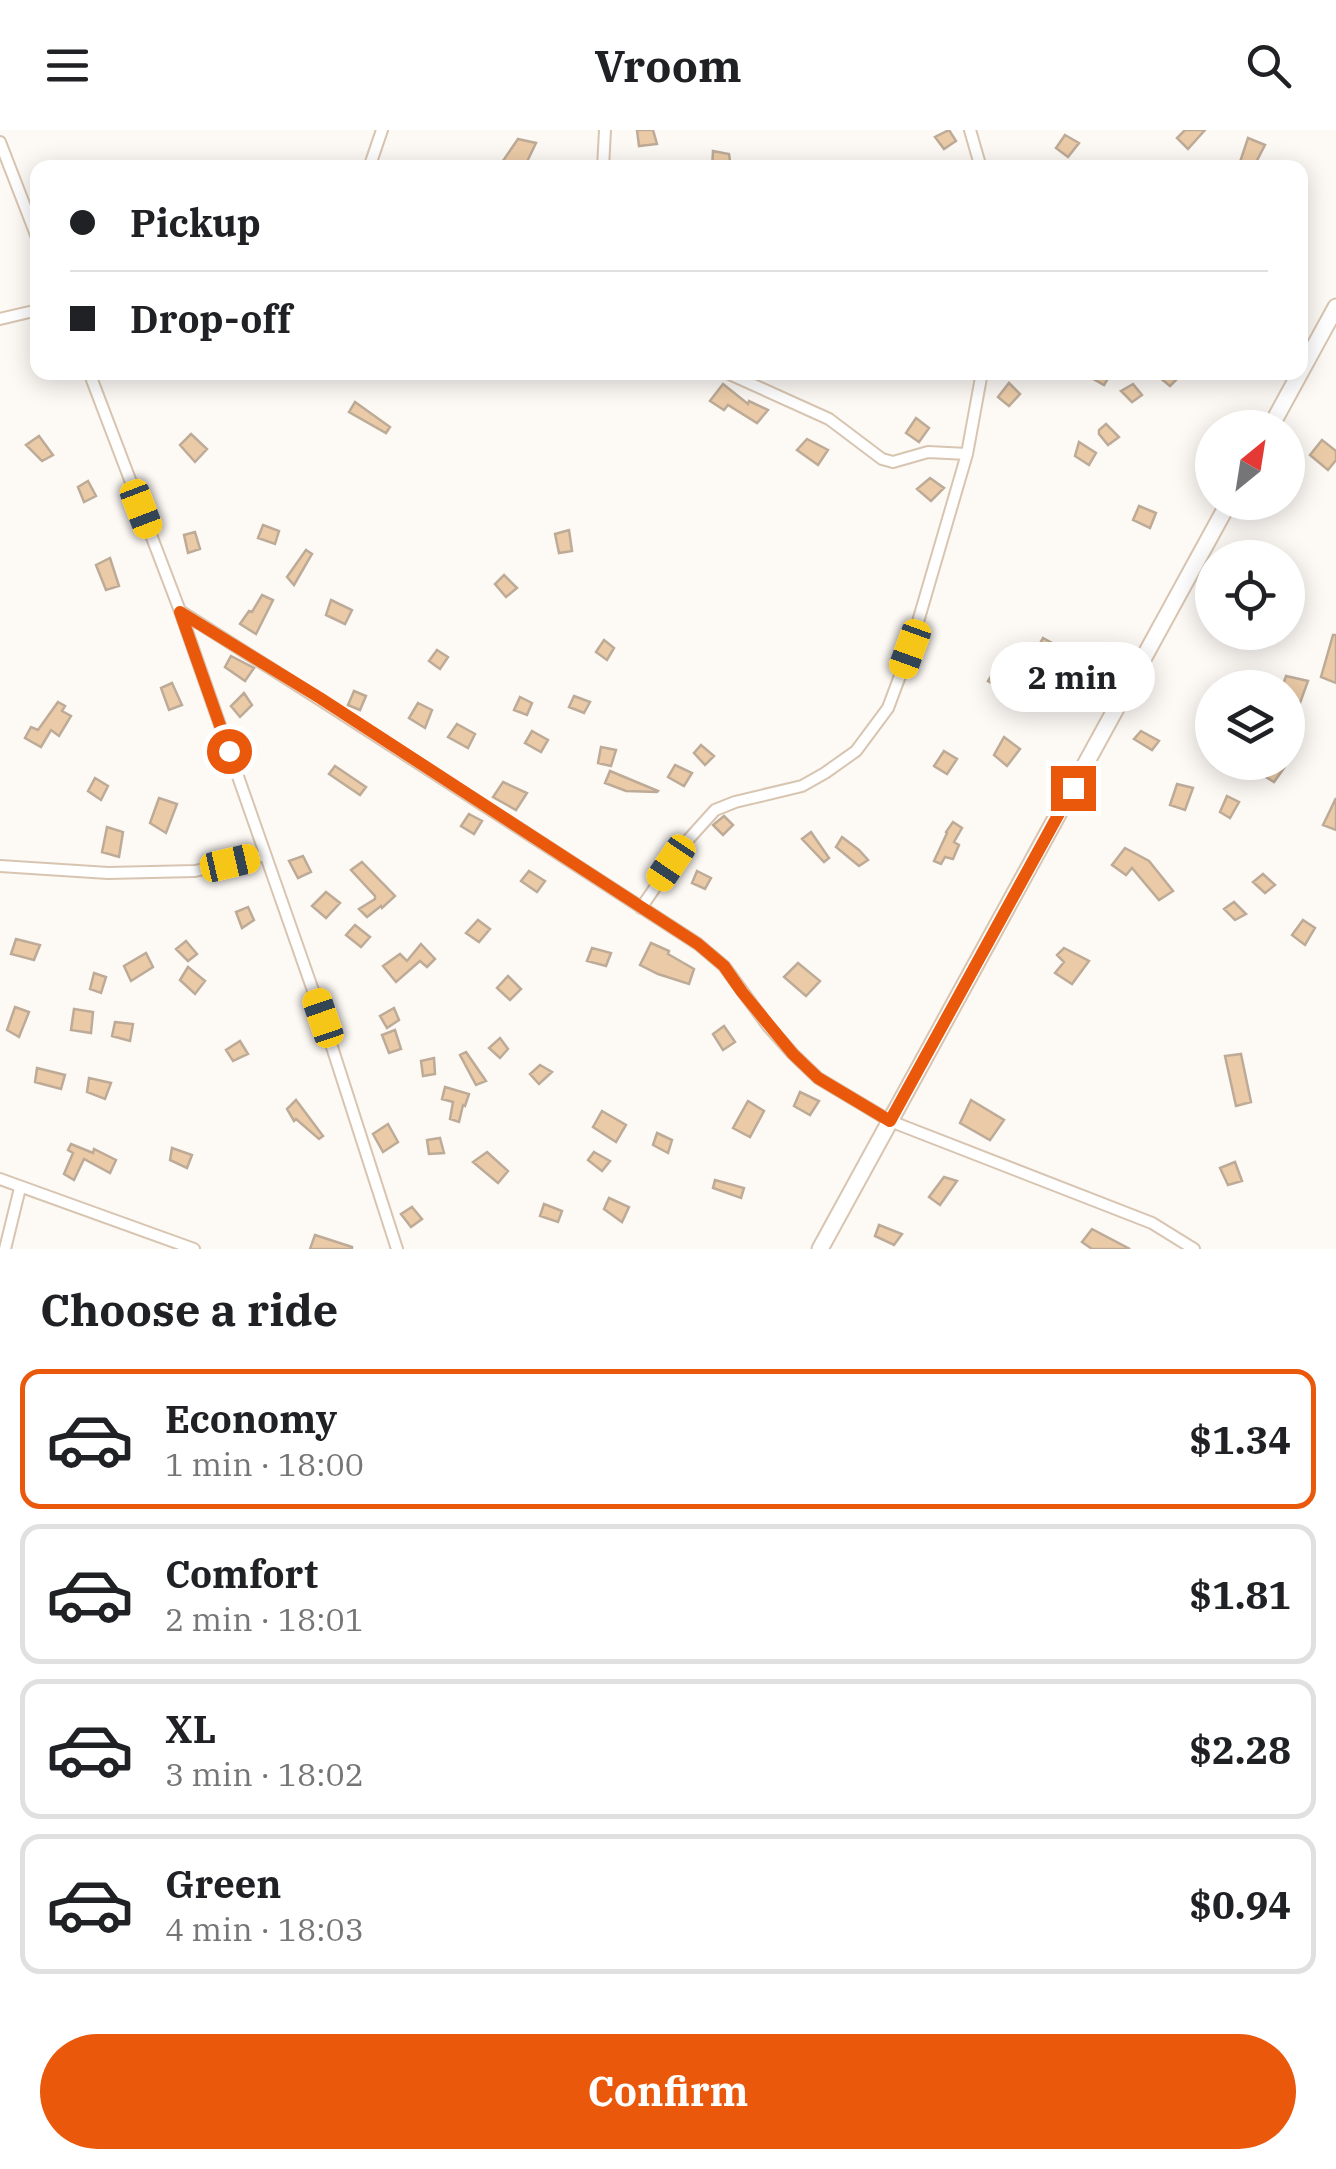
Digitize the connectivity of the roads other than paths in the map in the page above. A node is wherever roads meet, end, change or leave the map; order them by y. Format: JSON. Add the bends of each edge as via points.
{"nodes":[{"id":1,"x":382,"y":130,"type":"edge"},
{"id":2,"x":605,"y":130,"type":"edge"},
{"id":3,"x":970,"y":130,"type":"edge"},
{"id":4,"x":0,"y":142,"type":"edge"},
{"id":5,"x":373,"y":160,"type":"edge"},
{"id":6,"x":603,"y":160,"type":"edge"},
{"id":7,"x":979,"y":160,"type":"edge"},
{"id":8,"x":30,"y":219,"type":"edge"},
{"id":9,"x":1336,"y":307,"type":"edge"},
{"id":10,"x":30,"y":312,"type":"edge"},
{"id":11,"x":0,"y":319,"type":"edge"},
{"id":12,"x":1308,"y":358,"type":"edge"},
{"id":13,"x":91,"y":380,"type":"edge"},
{"id":14,"x":743,"y":380,"type":"edge"},
{"id":15,"x":980,"y":380,"type":"edge"},
{"id":16,"x":1296,"y":380,"type":"edge"},
{"id":17,"x":1280,"y":410,"type":"edge"},
{"id":18,"x":966,"y":454,"type":"junction"},
{"id":19,"x":1219,"y":520,"type":"edge"},
{"id":20,"x":180,"y":612,"type":"junction"},
{"id":21,"x":266,"y":855,"type":"junction"},
{"id":22,"x":0,"y":866,"type":"edge"},
{"id":23,"x":641,"y":908,"type":"junction"},
{"id":24,"x":890,"y":1121,"type":"junction"},
{"id":25,"x":0,"y":1180,"type":"edge"},
{"id":26,"x":20,"y":1188,"type":"junction"},
{"id":27,"x":5,"y":1249,"type":"edge"},
{"id":28,"x":194,"y":1249,"type":"edge"},
{"id":29,"x":397,"y":1249,"type":"edge"},
{"id":30,"x":820,"y":1249,"type":"edge"},
{"id":31,"x":1194,"y":1249,"type":"edge"}],
"edges":[{"from":1,"to":5,"type":"street"},
{"from":2,"to":6,"type":"street"},
{"from":3,"to":7,"type":"street"},
{"from":4,"to":8,"type":"street"},
{"from":9,"to":12,"type":"main road"},
{"from":10,"to":11,"type":"street"},
{"from":13,"to":20,"type":"street"},
{"from":14,"to":18,"type":"street","via":[[829,418],[882,459]]},
{"from":15,"to":18,"type":"street"},
{"from":16,"to":17,"type":"main road"},
{"from":18,"to":23,"type":"street","via":[[888,708],[856,750],[825,773],[802,786],[714,810]]},
{"from":19,"to":24,"type":"main road"},
{"from":20,"to":21,"type":"street"},
{"from":20,"to":23,"type":"street"},
{"from":21,"to":22,"type":"street","via":[[194,871]]},
{"from":21,"to":29,"type":"street"},
{"from":23,"to":24,"type":"street","via":[[724,966],[818,1078]]},
{"from":24,"to":30,"type":"main road"},
{"from":24,"to":31,"type":"street","via":[[1152,1224]]},
{"from":25,"to":26,"type":"street"},
{"from":26,"to":27,"type":"street"},
{"from":26,"to":28,"type":"street"}]}
